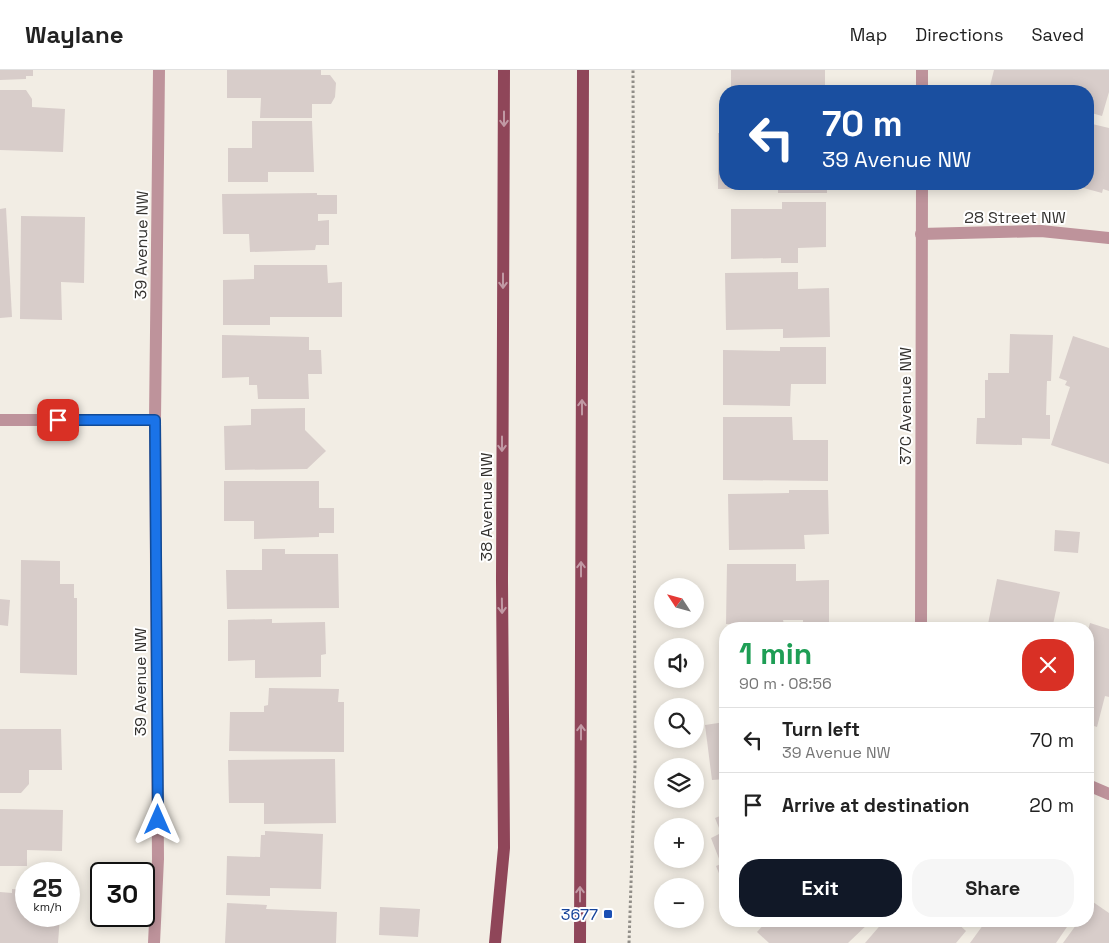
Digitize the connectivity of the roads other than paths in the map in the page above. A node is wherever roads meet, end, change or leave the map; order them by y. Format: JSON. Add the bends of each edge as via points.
{"nodes":[{"id":1,"x":159,"y":70,"type":"edge"},
{"id":2,"x":504,"y":70,"type":"edge"},
{"id":3,"x":582,"y":70,"type":"edge"},
{"id":4,"x":922,"y":70,"type":"edge"},
{"id":5,"x":922,"y":85,"type":"edge"},
{"id":6,"x":922,"y":190,"type":"edge"},
{"id":7,"x":921,"y":234,"type":"junction"},
{"id":8,"x":1109,"y":238,"type":"edge"},
{"id":9,"x":0,"y":420,"type":"edge"},
{"id":10,"x":155,"y":420,"type":"junction"},
{"id":11,"x":921,"y":622,"type":"edge"},
{"id":12,"x":1094,"y":788,"type":"edge"},
{"id":13,"x":1109,"y":794,"type":"edge"},
{"id":14,"x":154,"y":943,"type":"edge"},
{"id":15,"x":495,"y":943,"type":"edge"},
{"id":16,"x":580,"y":943,"type":"edge"}],
"edges":[{"from":1,"to":10,"type":"street","name":"39 Avenue NW"},
{"from":2,"to":15,"type":"main road","name":"38 Avenue NW","one_way":true,"via":[[504,848]]},
{"from":16,"to":3,"type":"main road","one_way":true},
{"from":4,"to":5,"type":"street"},
{"from":6,"to":7,"type":"street","name":"37C Avenue NW"},
{"from":7,"to":8,"type":"street","name":"28 Street NW","via":[[1041,231]]},
{"from":7,"to":11,"type":"street","name":"37C Avenue NW"},
{"from":9,"to":10,"type":"street"},
{"from":10,"to":14,"type":"street","name":"39 Avenue NW","via":[[158,859]]},
{"from":12,"to":13,"type":"street"}]}
